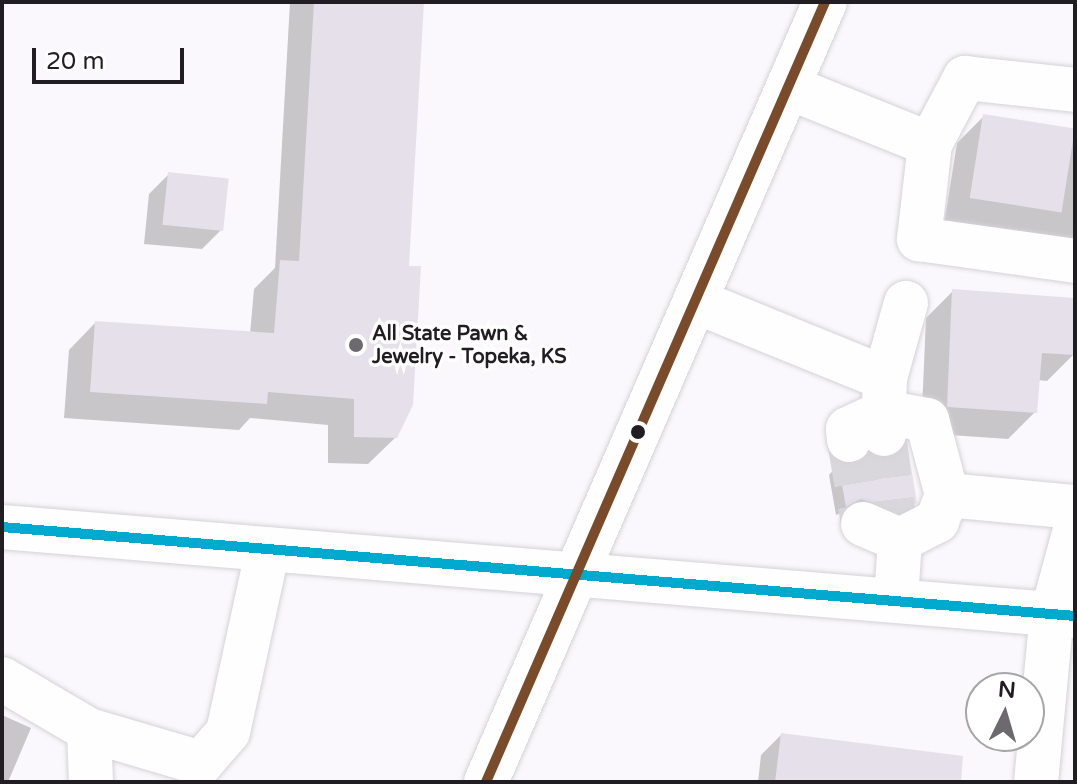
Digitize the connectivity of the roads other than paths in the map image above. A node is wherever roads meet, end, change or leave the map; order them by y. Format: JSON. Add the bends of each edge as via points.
{"nodes":[{"id":1,"x":825,"y":2,"type":"edge"},
{"id":2,"x":788,"y":87,"type":"junction"},
{"id":3,"x":1075,"y":90,"type":"edge"},
{"id":4,"x":930,"y":144,"type":"junction"},
{"id":5,"x":1075,"y":261,"type":"edge"},
{"id":6,"x":695,"y":301,"type":"junction"},
{"id":7,"x":906,"y":303,"type":"dead end"},
{"id":8,"x":875,"y":416,"type":"junction"},
{"id":9,"x":947,"y":495,"type":"junction"},
{"id":10,"x":1075,"y":507,"type":"edge"},
{"id":11,"x":2,"y":527,"type":"edge"},
{"id":12,"x":1075,"y":530,"type":"edge"},
{"id":13,"x":268,"y":549,"type":"junction"},
{"id":14,"x":577,"y":574,"type":"junction"},
{"id":15,"x":896,"y":600,"type":"junction"},
{"id":16,"x":1064,"y":615,"type":"edge"},
{"id":17,"x":2,"y":679,"type":"edge"},
{"id":18,"x":89,"y":730,"type":"junction"},
{"id":19,"x":198,"y":773,"type":"edge"},
{"id":20,"x":91,"y":782,"type":"edge"},
{"id":21,"x":486,"y":782,"type":"edge"},
{"id":22,"x":1036,"y":782,"type":"edge"}],
"edges":[{"from":1,"to":2,"type":"street"},
{"from":2,"to":4,"type":"street"},
{"from":2,"to":6,"type":"street"},
{"from":3,"to":4,"type":"street","via":[[965,78]]},
{"from":4,"to":5,"type":"street","via":[[919,239]]},
{"from":6,"to":8,"type":"street"},
{"from":6,"to":14,"type":"street"},
{"from":7,"to":8,"type":"street"},
{"from":8,"to":9,"type":"street","via":[[927,420]]},
{"from":9,"to":10,"type":"street"},
{"from":9,"to":15,"type":"street","via":[[937,521],[886,527]]},
{"from":11,"to":13,"type":"street"},
{"from":12,"to":16,"type":"street"},
{"from":13,"to":14,"type":"street"},
{"from":13,"to":19,"type":"street","via":[[228,732]]},
{"from":14,"to":15,"type":"street"},
{"from":14,"to":21,"type":"street"},
{"from":15,"to":16,"type":"street"},
{"from":16,"to":22,"type":"street"},
{"from":17,"to":18,"type":"street"},
{"from":18,"to":19,"type":"street"},
{"from":18,"to":20,"type":"street"}]}
